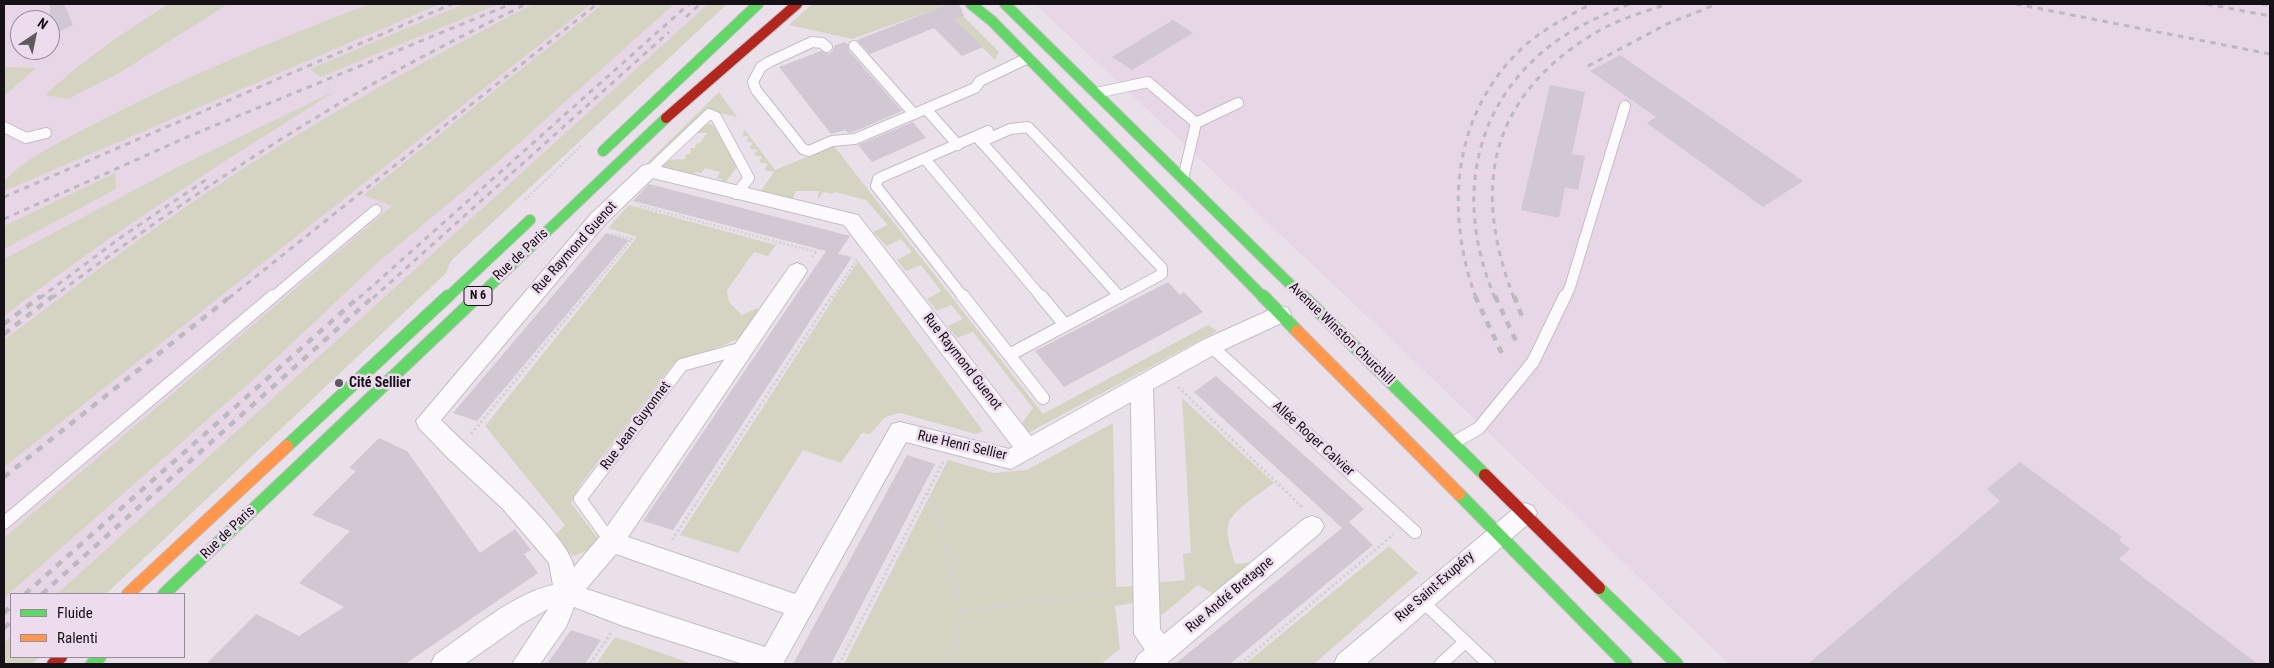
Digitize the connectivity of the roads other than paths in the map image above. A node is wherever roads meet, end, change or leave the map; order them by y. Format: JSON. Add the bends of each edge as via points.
{"nodes":[{"id":1,"x":758,"y":4,"type":"edge"},
{"id":2,"x":797,"y":4,"type":"edge"},
{"id":3,"x":971,"y":4,"type":"edge"},
{"id":4,"x":999,"y":4,"type":"edge"},
{"id":5,"x":1005,"y":4,"type":"edge"},
{"id":6,"x":1023,"y":22,"type":"junction"},
{"id":7,"x":854,"y":46,"type":"dead end"},
{"id":8,"x":826,"y":47,"type":"dead end"},
{"id":9,"x":1028,"y":58,"type":"junction"},
{"id":10,"x":1096,"y":93,"type":"junction"},
{"id":11,"x":1238,"y":103,"type":"dead end"},
{"id":12,"x":1625,"y":106,"type":"dead end"},
{"id":13,"x":926,"y":109,"type":"junction"},
{"id":14,"x":914,"y":114,"type":"junction"},
{"id":15,"x":1196,"y":123,"type":"junction"},
{"id":16,"x":4,"y":127,"type":"edge"},
{"id":17,"x":994,"y":128,"type":"dead end"},
{"id":18,"x":46,"y":133,"type":"dead end"},
{"id":19,"x":979,"y":139,"type":"junction"},
{"id":20,"x":958,"y":145,"type":"junction"},
{"id":21,"x":925,"y":159,"type":"junction"},
{"id":22,"x":592,"y":162,"type":"dead end"},
{"id":23,"x":649,"y":171,"type":"junction"},
{"id":24,"x":1183,"y":179,"type":"junction"},
{"id":25,"x":736,"y":194,"type":"junction"},
{"id":26,"x":542,"y":209,"type":"dead end"},
{"id":27,"x":376,"y":210,"type":"dead end"},
{"id":28,"x":797,"y":271,"type":"road end"},
{"id":29,"x":1120,"y":296,"type":"junction"},
{"id":30,"x":1281,"y":314,"type":"junction"},
{"id":31,"x":1065,"y":325,"type":"junction"},
{"id":32,"x":747,"y":346,"type":"junction"},
{"id":33,"x":1211,"y":346,"type":"junction"},
{"id":34,"x":1009,"y":355,"type":"junction"},
{"id":35,"x":1142,"y":385,"type":"junction"},
{"id":36,"x":1043,"y":398,"type":"dead end"},
{"id":37,"x":1453,"y":443,"type":"junction"},
{"id":38,"x":1028,"y":449,"type":"junction"},
{"id":39,"x":1525,"y":513,"type":"junction"},
{"id":40,"x":4,"y":523,"type":"edge"},
{"id":41,"x":1312,"y":526,"type":"road end"},
{"id":42,"x":1410,"y":528,"type":"road end"},
{"id":43,"x":1498,"y":534,"type":"junction"},
{"id":44,"x":611,"y":542,"type":"junction"},
{"id":45,"x":129,"y":593,"type":"edge"},
{"id":46,"x":165,"y":593,"type":"edge"},
{"id":47,"x":567,"y":594,"type":"junction"},
{"id":48,"x":1421,"y":600,"type":"junction"},
{"id":49,"x":801,"y":607,"type":"junction"},
{"id":50,"x":1466,"y":642,"type":"junction"},
{"id":51,"x":1155,"y":658,"type":"edge"},
{"id":52,"x":770,"y":662,"type":"edge"},
{"id":53,"x":444,"y":664,"type":"edge"},
{"id":54,"x":525,"y":664,"type":"edge"},
{"id":55,"x":1347,"y":664,"type":"edge"},
{"id":56,"x":1441,"y":664,"type":"edge"},
{"id":57,"x":1489,"y":664,"type":"edge"},
{"id":58,"x":1626,"y":664,"type":"edge"},
{"id":59,"x":1677,"y":664,"type":"edge"}],
"edges":[{"from":1,"to":22,"type":"main road"},
{"from":2,"to":46,"type":"main road","name":"Rue de Paris","number":"N 6","via":[[595,184]]},
{"from":3,"to":9,"type":"main road","name":"Avenue Winston Churchill"},
{"from":4,"to":6,"type":"main road"},
{"from":5,"to":6,"type":"main road","name":"Avenue Winston Churchill"},
{"from":6,"to":10,"type":"main road","name":"Avenue Winston Churchill"},
{"from":7,"to":14,"type":"lane"},
{"from":8,"to":14,"type":"lane","via":[[812,42],[769,62],[756,74],[753,82],[803,149],[809,151],[832,141],[855,140]]},
{"from":9,"to":13,"type":"lane","via":[[980,81],[976,88]]},
{"from":9,"to":30,"type":"main road","name":"Avenue Winston Churchill"},
{"from":10,"to":15,"type":"lane","via":[[1148,82]]},
{"from":10,"to":24,"type":"main road","name":"Avenue Winston Churchill"},
{"from":11,"to":15,"type":"lane"},
{"from":12,"to":37,"type":"lane","via":[[1570,287],[1533,362],[1479,428]]},
{"from":13,"to":14,"type":"lane"},
{"from":13,"to":20,"type":"lane"},
{"from":15,"to":24,"type":"lane"},
{"from":16,"to":18,"type":"lane","via":[[26,138]]},
{"from":17,"to":19,"type":"lane"},
{"from":19,"to":20,"type":"lane"},
{"from":19,"to":29,"type":"lane"},
{"from":19,"to":29,"type":"lane","via":[[1020,126],[1028,127],[1162,268],[1162,274]]},
{"from":20,"to":21,"type":"lane"},
{"from":21,"to":31,"type":"lane"},
{"from":21,"to":34,"type":"lane","via":[[878,179],[876,186]]},
{"from":23,"to":25,"type":"street","name":"Rue Raymond Guenot"},
{"from":23,"to":25,"type":"lane","via":[[709,114],[716,117],[749,178]]},
{"from":23,"to":47,"type":"street","name":"Rue Raymond Guenot","via":[[592,227],[428,421],[456,452],[511,502],[560,558]]},
{"from":24,"to":37,"type":"main road","name":"Avenue Winston Churchill"},
{"from":25,"to":38,"type":"street","name":"Rue Raymond Guenot","via":[[851,220]]},
{"from":26,"to":45,"type":"main road","name":"Rue de Paris","number":"N 6"},
{"from":27,"to":40,"type":"lane"},
{"from":28,"to":32,"type":"street"},
{"from":29,"to":31,"type":"lane"},
{"from":30,"to":33,"type":"street","name":"Rue Henri Sellier"},
{"from":30,"to":43,"type":"main road","name":"Avenue Winston Churchill"},
{"from":31,"to":34,"type":"lane"},
{"from":32,"to":44,"type":"street"},
{"from":32,"to":44,"type":"lane","name":"Rue Jean Guyonnet","via":[[682,365],[580,499]]},
{"from":33,"to":35,"type":"street","name":"Rue Henri Sellier"},
{"from":33,"to":42,"type":"lane","name":"Allée Roger Calvier"},
{"from":34,"to":36,"type":"lane"},
{"from":35,"to":38,"type":"street","name":"Rue Henri Sellier"},
{"from":35,"to":51,"type":"street","via":[[1147,634]]},
{"from":37,"to":39,"type":"main road","name":"Avenue Winston Churchill"},
{"from":38,"to":49,"type":"street","name":"Rue Henri Sellier","via":[[1011,459],[900,431]]},
{"from":39,"to":43,"type":"street","name":"Rue Saint-Exupéry"},
{"from":39,"to":59,"type":"main road","name":"Avenue Winston Churchill"},
{"from":41,"to":51,"type":"street","name":"Rue André Bretagne"},
{"from":43,"to":48,"type":"street","name":"Rue Saint-Exupéry"},
{"from":43,"to":58,"type":"main road","name":"Avenue Winston Churchill"},
{"from":44,"to":47,"type":"street"},
{"from":44,"to":49,"type":"street"},
{"from":47,"to":52,"type":"street","name":"Rue Henri Sellier"},
{"from":47,"to":53,"type":"street","via":[[544,598]]},
{"from":47,"to":54,"type":"street","via":[[557,619]]},
{"from":48,"to":50,"type":"lane"},
{"from":48,"to":55,"type":"street","name":"Rue Saint-Exupéry"},
{"from":49,"to":52,"type":"street","name":"Rue Henri Sellier"},
{"from":50,"to":56,"type":"lane"},
{"from":50,"to":57,"type":"lane"}]}
